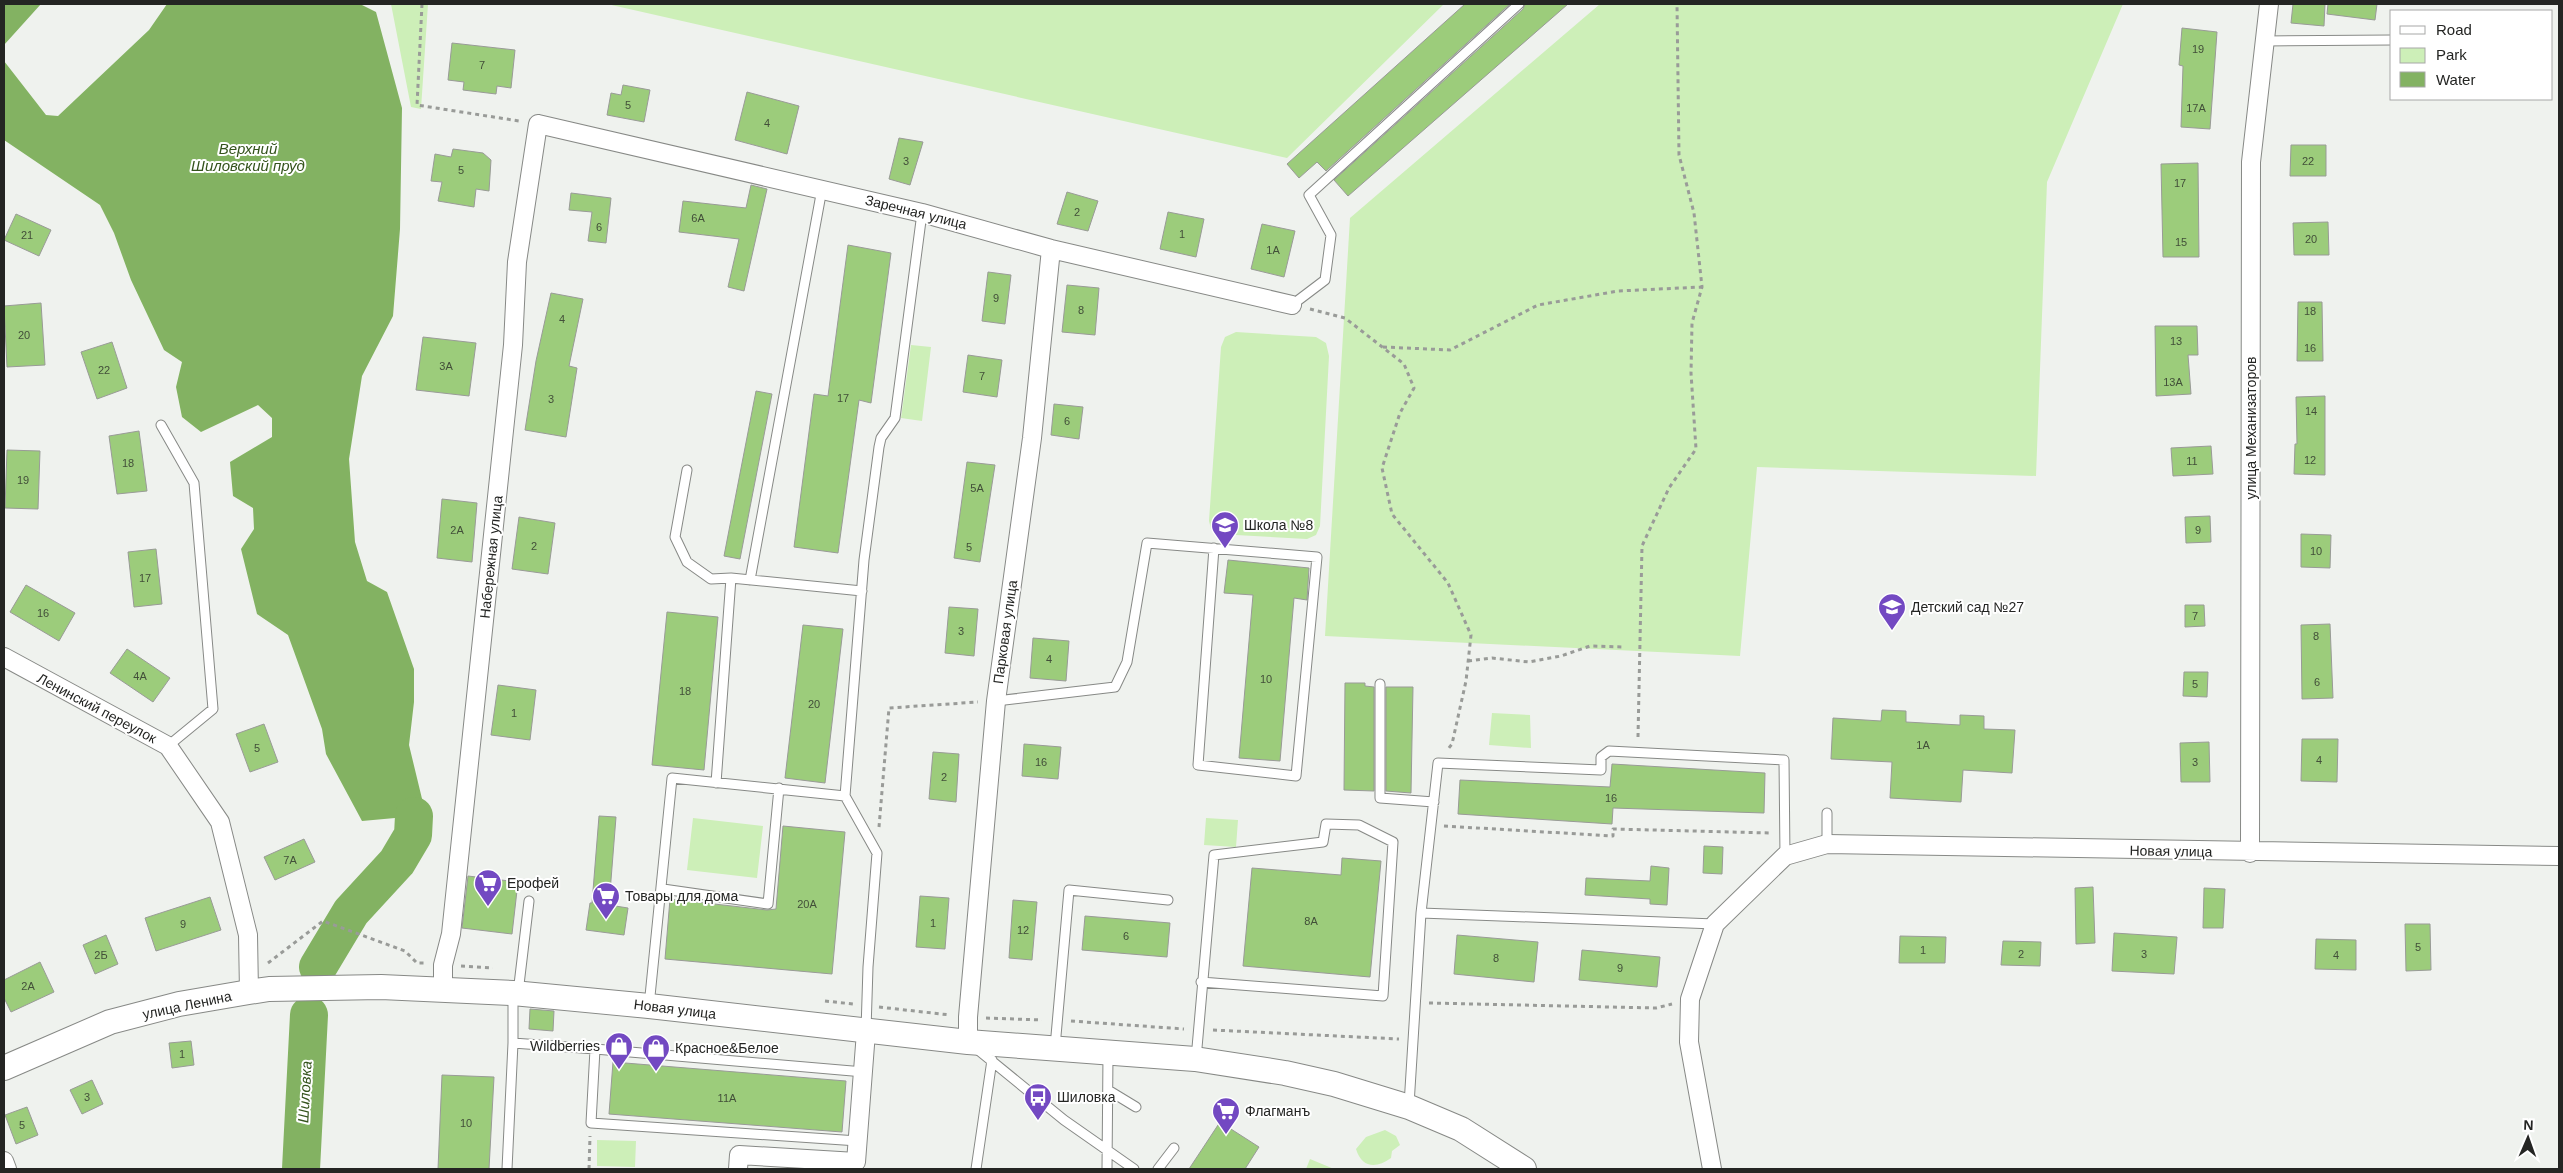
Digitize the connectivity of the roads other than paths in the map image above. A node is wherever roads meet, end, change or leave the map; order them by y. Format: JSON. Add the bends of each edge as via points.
{"nodes":[{"id":1,"x":1519,"y":4,"type":"edge"},
{"id":2,"x":2269,"y":4,"type":"edge"},
{"id":3,"x":2390,"y":40,"type":"edge"},
{"id":4,"x":2264,"y":41,"type":"junction"},
{"id":5,"x":538,"y":124,"type":"joint"},
{"id":6,"x":822,"y":189,"type":"junction"},
{"id":7,"x":922,"y":213,"type":"junction"},
{"id":8,"x":1052,"y":248,"type":"junction"},
{"id":9,"x":1292,"y":305,"type":"joint"},
{"id":10,"x":161,"y":425,"type":"dead end"},
{"id":11,"x":688,"y":470,"type":"dead end"},
{"id":12,"x":1214,"y":548,"type":"junction"},
{"id":13,"x":731,"y":578,"type":"junction"},
{"id":14,"x":750,"y":580,"type":"junction"},
{"id":15,"x":862,"y":591,"type":"junction"},
{"id":16,"x":4,"y":657,"type":"edge"},
{"id":17,"x":1380,"y":684,"type":"dead end"},
{"id":18,"x":996,"y":700,"type":"junction"},
{"id":19,"x":168,"y":746,"type":"junction"},
{"id":20,"x":716,"y":783,"type":"junction"},
{"id":21,"x":779,"y":788,"type":"junction"},
{"id":22,"x":845,"y":796,"type":"junction"},
{"id":23,"x":1434,"y":802,"type":"junction"},
{"id":24,"x":1827,"y":813,"type":"dead end"},
{"id":25,"x":1827,"y":844,"type":"junction"},
{"id":26,"x":2250,"y":852,"type":"junction"},
{"id":27,"x":1785,"y":856,"type":"junction"},
{"id":28,"x":2559,"y":856,"type":"edge"},
{"id":29,"x":663,"y":889,"type":"junction"},
{"id":30,"x":1168,"y":900,"type":"dead end"},
{"id":31,"x":529,"y":901,"type":"dead end"},
{"id":32,"x":1420,"y":913,"type":"junction"},
{"id":33,"x":1715,"y":924,"type":"junction"},
{"id":34,"x":1202,"y":982,"type":"junction"},
{"id":35,"x":256,"y":986,"type":"junction"},
{"id":36,"x":381,"y":987,"type":"joint"},
{"id":37,"x":444,"y":990,"type":"junction"},
{"id":38,"x":515,"y":994,"type":"junction"},
{"id":39,"x":649,"y":1006,"type":"junction"},
{"id":40,"x":866,"y":1032,"type":"junction"},
{"id":41,"x":513,"y":1042,"type":"junction"},
{"id":42,"x":968,"y":1042,"type":"junction"},
{"id":43,"x":595,"y":1049,"type":"junction"},
{"id":44,"x":1054,"y":1050,"type":"junction"},
{"id":45,"x":1108,"y":1053,"type":"junction"},
{"id":46,"x":1196,"y":1059,"type":"junction"},
{"id":47,"x":992,"y":1060,"type":"junction"},
{"id":48,"x":4,"y":1068,"type":"edge"},
{"id":49,"x":864,"y":1072,"type":"junction"},
{"id":50,"x":1108,"y":1090,"type":"junction"},
{"id":51,"x":1409,"y":1107,"type":"junction"},
{"id":52,"x":1136,"y":1108,"type":"dead end"},
{"id":53,"x":858,"y":1141,"type":"junction"},
{"id":54,"x":1174,"y":1148,"type":"dead end"},
{"id":55,"x":1108,"y":1151,"type":"junction"},
{"id":56,"x":4,"y":1161,"type":"edge"},
{"id":57,"x":856,"y":1166,"type":"edge"},
{"id":58,"x":7,"y":1169,"type":"edge"},
{"id":59,"x":508,"y":1169,"type":"edge"},
{"id":60,"x":738,"y":1169,"type":"edge"},
{"id":61,"x":976,"y":1169,"type":"edge"},
{"id":62,"x":1107,"y":1169,"type":"edge"},
{"id":63,"x":1134,"y":1169,"type":"edge"},
{"id":64,"x":1158,"y":1169,"type":"edge"},
{"id":65,"x":1524,"y":1169,"type":"edge"},
{"id":66,"x":1712,"y":1169,"type":"edge"}],
"edges":[{"from":1,"to":9,"type":"lane","via":[[1308,194],[1331,235],[1325,280]]},
{"from":2,"to":4,"type":"street","name":"улица Механизаторов"},
{"from":3,"to":4,"type":"lane"},
{"from":4,"to":26,"type":"street","name":"улица Механизаторов","via":[[2251,162]]},
{"from":5,"to":6,"type":"street","name":"Заречная улица"},
{"from":5,"to":37,"type":"street","name":"Набережная улица","via":[[516,262],[513,345],[451,934],[443,965]]},
{"from":6,"to":7,"type":"street","name":"Заречная улица"},
{"from":6,"to":14,"type":"lane"},
{"from":7,"to":8,"type":"street","name":"Заречная улица"},
{"from":7,"to":15,"type":"lane","via":[[895,418],[880,438]]},
{"from":8,"to":9,"type":"street","name":"Заречная улица"},
{"from":8,"to":18,"type":"street","name":"Парковая улица","via":[[1032,438]]},
{"from":10,"to":19,"type":"lane","via":[[194,483],[213,709]]},
{"from":11,"to":13,"type":"lane","via":[[675,536],[687,562],[711,579]]},
{"from":12,"to":12,"type":"lane","via":[[1317,557],[1296,776],[1198,765]]},
{"from":12,"to":18,"type":"lane","via":[[1148,542],[1127,662],[1115,687]]},
{"from":13,"to":14,"type":"lane"},
{"from":13,"to":20,"type":"lane"},
{"from":14,"to":15,"type":"lane"},
{"from":15,"to":22,"type":"lane"},
{"from":16,"to":19,"type":"street","name":"Ленинский переулок"},
{"from":17,"to":23,"type":"lane","via":[[1380,798]]},
{"from":18,"to":42,"type":"street","name":"Парковая улица"},
{"from":19,"to":35,"type":"street","name":"Ленинский переулок","via":[[220,822],[248,935]]},
{"from":20,"to":21,"type":"lane"},
{"from":20,"to":29,"type":"lane","via":[[672,778]]},
{"from":21,"to":22,"type":"lane"},
{"from":21,"to":29,"type":"lane","via":[[768,904]]},
{"from":22,"to":40,"type":"lane","via":[[877,853]]},
{"from":23,"to":27,"type":"lane","via":[[1438,763],[1601,770],[1601,757],[1609,751],[1784,760]]},
{"from":23,"to":32,"type":"lane"},
{"from":24,"to":25,"type":"lane"},
{"from":25,"to":26,"type":"street","name":"Новая улица"},
{"from":25,"to":27,"type":"street","name":"Новая улица"},
{"from":26,"to":28,"type":"street","name":"Новая улица"},
{"from":27,"to":33,"type":"street"},
{"from":29,"to":39,"type":"lane"},
{"from":30,"to":44,"type":"lane","via":[[1070,890]]},
{"from":31,"to":38,"type":"lane"},
{"from":32,"to":33,"type":"lane"},
{"from":32,"to":51,"type":"lane"},
{"from":33,"to":66,"type":"street","via":[[1690,999],[1688,1042]]},
{"from":34,"to":34,"type":"lane","via":[[1214,855],[1323,842],[1326,824],[1359,825],[1393,842],[1383,996]]},
{"from":34,"to":46,"type":"lane"},
{"from":35,"to":36,"type":"street","name":"улица Ленина"},
{"from":35,"to":48,"type":"street","name":"улица Ленина","via":[[110,1022]]},
{"from":36,"to":37,"type":"street","name":"Новая улица"},
{"from":37,"to":38,"type":"street","name":"Новая улица"},
{"from":38,"to":39,"type":"street","name":"Новая улица"},
{"from":38,"to":41,"type":"lane"},
{"from":39,"to":40,"type":"street","name":"Новая улица"},
{"from":40,"to":42,"type":"street","name":"Новая улица"},
{"from":40,"to":49,"type":"street"},
{"from":41,"to":43,"type":"lane"},
{"from":41,"to":59,"type":"lane"},
{"from":42,"to":44,"type":"street","name":"Новая улица"},
{"from":42,"to":47,"type":"lane"},
{"from":43,"to":49,"type":"lane"},
{"from":43,"to":53,"type":"lane","via":[[591,1123]]},
{"from":44,"to":45,"type":"street","name":"Новая улица"},
{"from":45,"to":46,"type":"street","name":"Новая улица"},
{"from":45,"to":50,"type":"lane"},
{"from":46,"to":51,"type":"street","name":"Новая улица","via":[[1334,1084]]},
{"from":47,"to":55,"type":"lane","via":[[1064,1120]]},
{"from":47,"to":61,"type":"lane"},
{"from":49,"to":53,"type":"street"},
{"from":50,"to":52,"type":"lane"},
{"from":50,"to":55,"type":"lane"},
{"from":51,"to":65,"type":"street","name":"Новая улица","via":[[1461,1129]]},
{"from":53,"to":57,"type":"street"},
{"from":54,"to":64,"type":"lane"},
{"from":55,"to":62,"type":"lane"},
{"from":55,"to":63,"type":"lane"},
{"from":56,"to":58,"type":"street"},
{"from":57,"to":60,"type":"street","via":[[739,1155]]}]}
